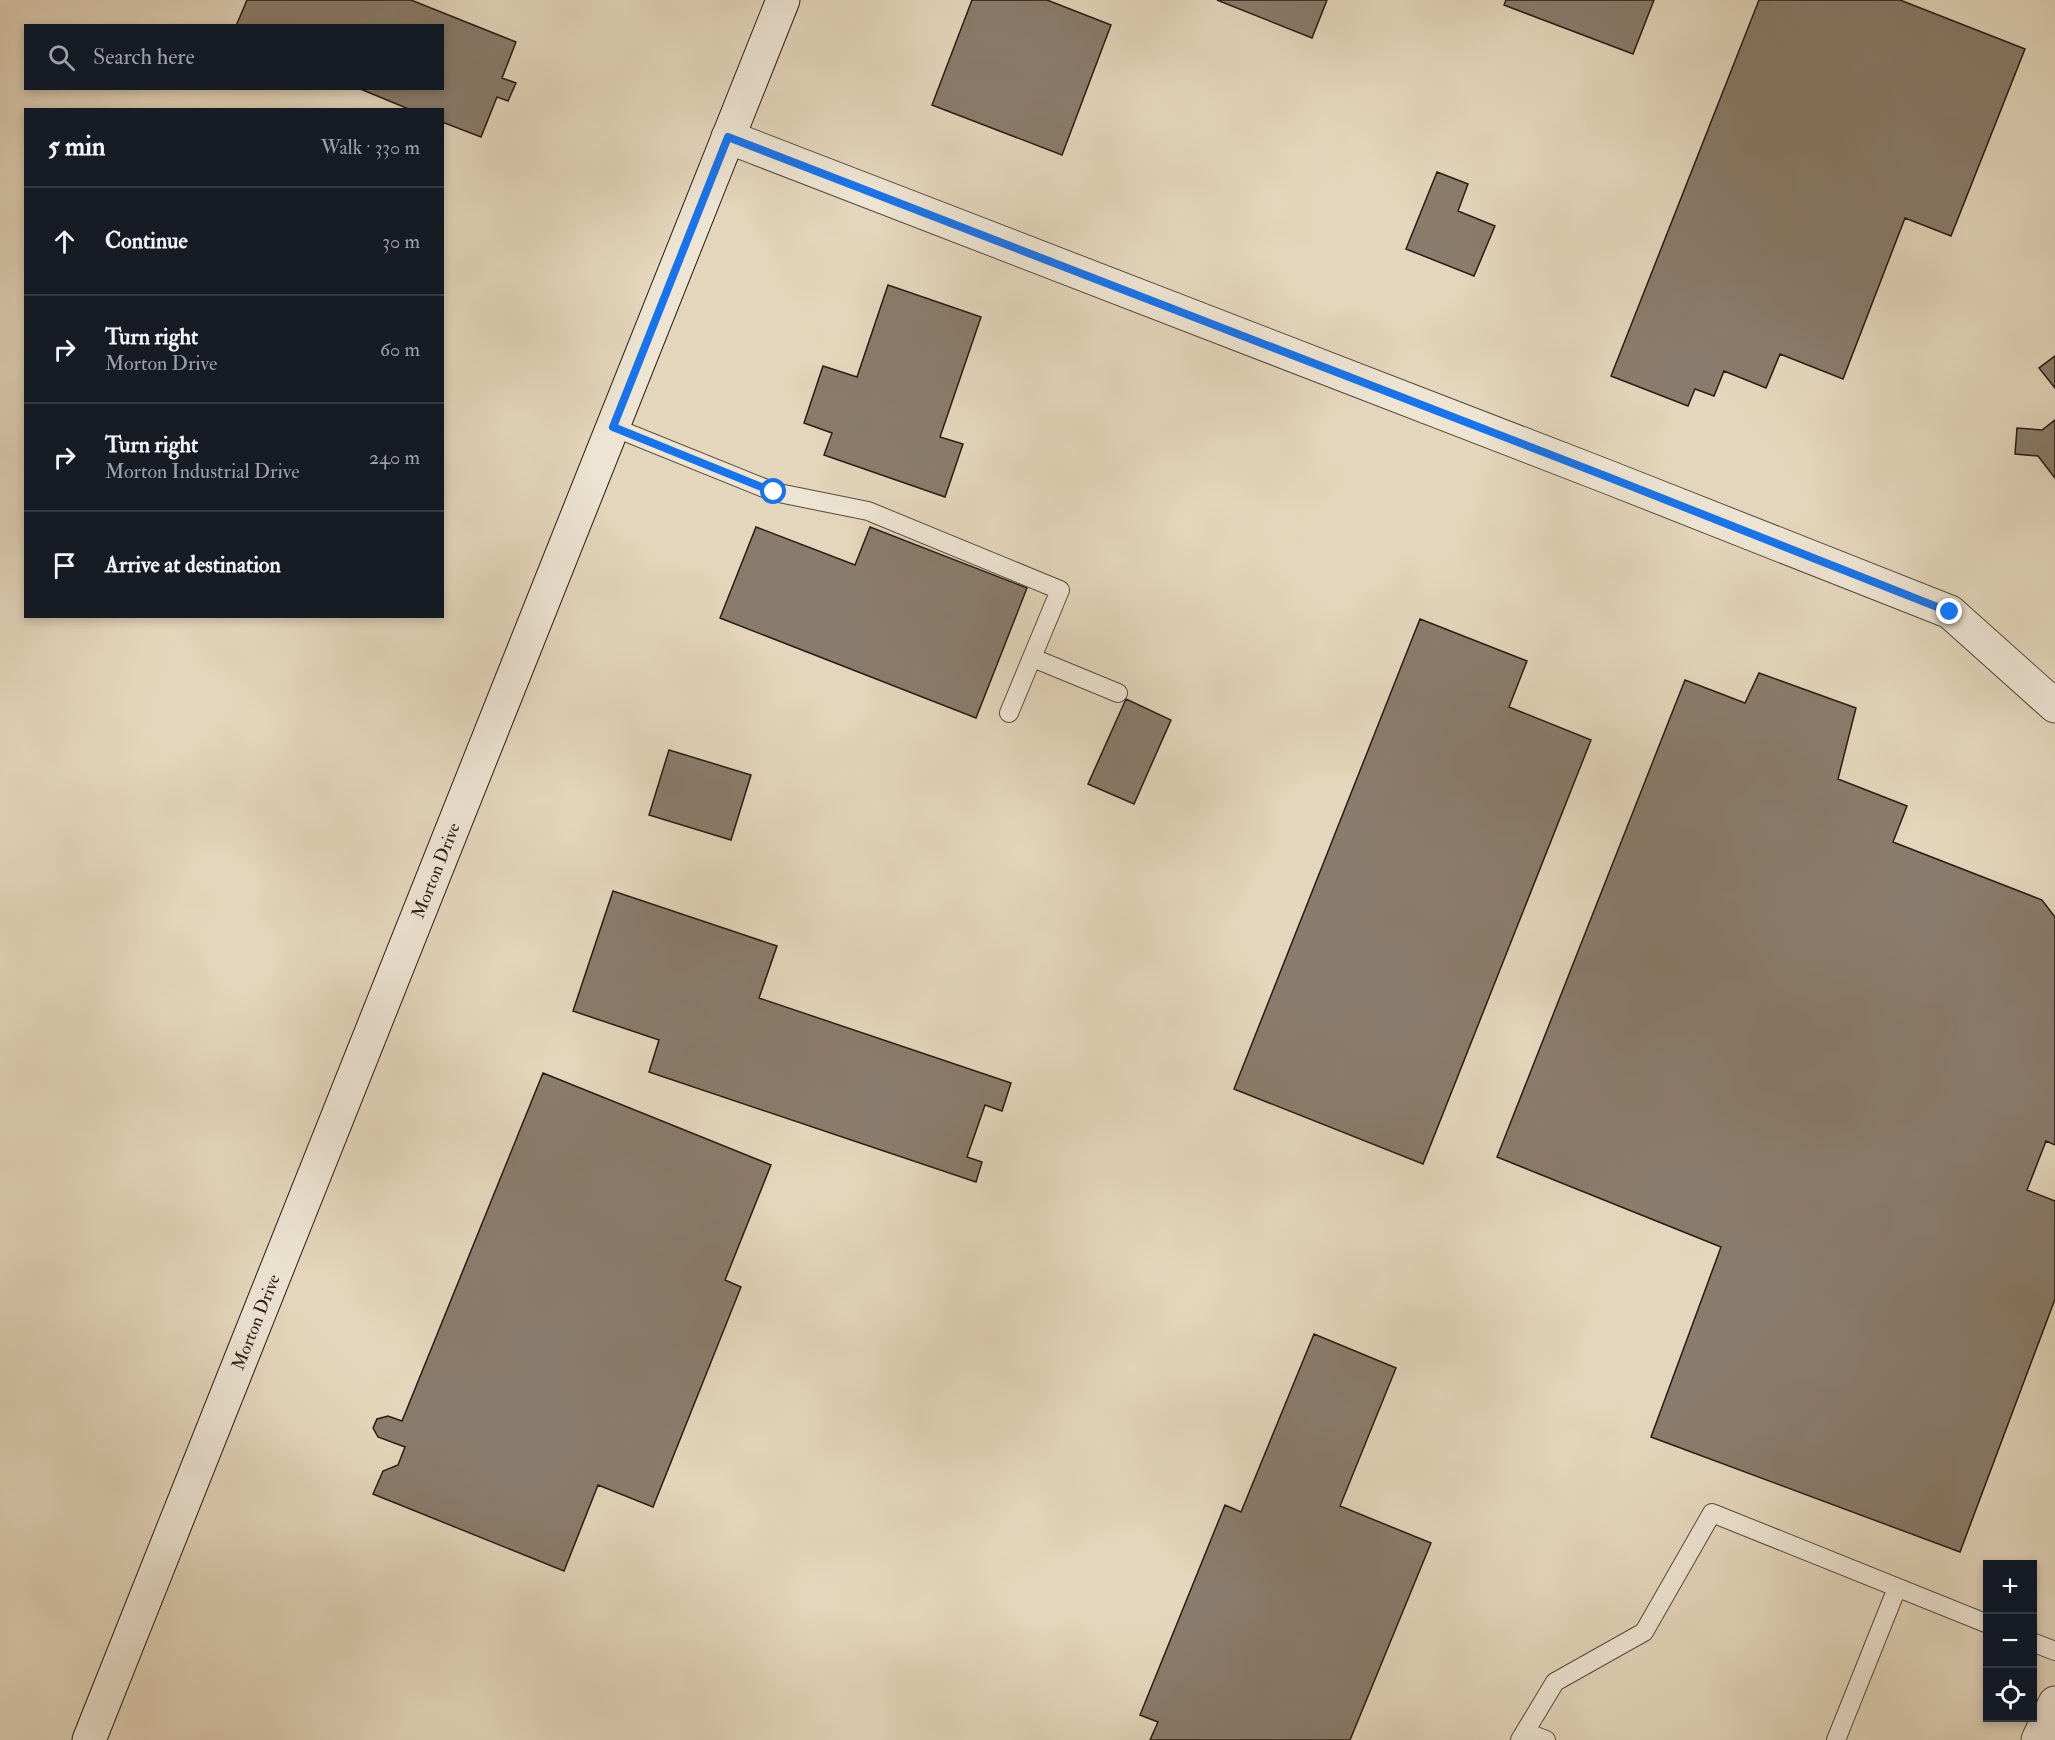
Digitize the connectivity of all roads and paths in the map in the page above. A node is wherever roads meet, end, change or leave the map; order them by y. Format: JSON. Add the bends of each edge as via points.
{"nodes":[{"id":1,"x":783,"y":0,"type":"edge"},
{"id":2,"x":728,"y":137,"type":"junction"},
{"id":3,"x":613,"y":427,"type":"junction"},
{"id":4,"x":1033,"y":658,"type":"junction"},
{"id":5,"x":1118,"y":693,"type":"dead end"},
{"id":6,"x":2055,"y":706,"type":"edge"},
{"id":7,"x":1009,"y":713,"type":"dead end"},
{"id":8,"x":1897,"y":1588,"type":"junction"},
{"id":9,"x":1983,"y":1622,"type":"edge"},
{"id":10,"x":2037,"y":1644,"type":"edge"},
{"id":11,"x":2055,"y":1651,"type":"edge"},
{"id":12,"x":2055,"y":1702,"type":"edge"},
{"id":13,"x":1523,"y":1736,"type":"edge"},
{"id":14,"x":88,"y":1740,"type":"edge"},
{"id":15,"x":1546,"y":1740,"type":"edge"},
{"id":16,"x":1836,"y":1740,"type":"edge"},
{"id":17,"x":2038,"y":1740,"type":"edge"}],
"edges":[{"from":1,"to":2,"type":"street","name":"Morton Drive"},
{"from":2,"to":3,"type":"street","name":"Morton Drive"},
{"from":2,"to":6,"type":"street","via":[[1950,612]]},
{"from":3,"to":4,"type":"lane","via":[[774,492],[868,511],[1060,590]]},
{"from":3,"to":14,"type":"street","name":"Morton Drive"},
{"from":4,"to":5,"type":"lane"},
{"from":4,"to":7,"type":"lane"},
{"from":8,"to":9,"type":"lane"},
{"from":8,"to":13,"type":"lane","via":[[1712,1513],[1644,1632],[1555,1682]]},
{"from":8,"to":16,"type":"lane"},
{"from":10,"to":11,"type":"lane"},
{"from":12,"to":17,"type":"street"},
{"from":13,"to":15,"type":"lane"}]}
